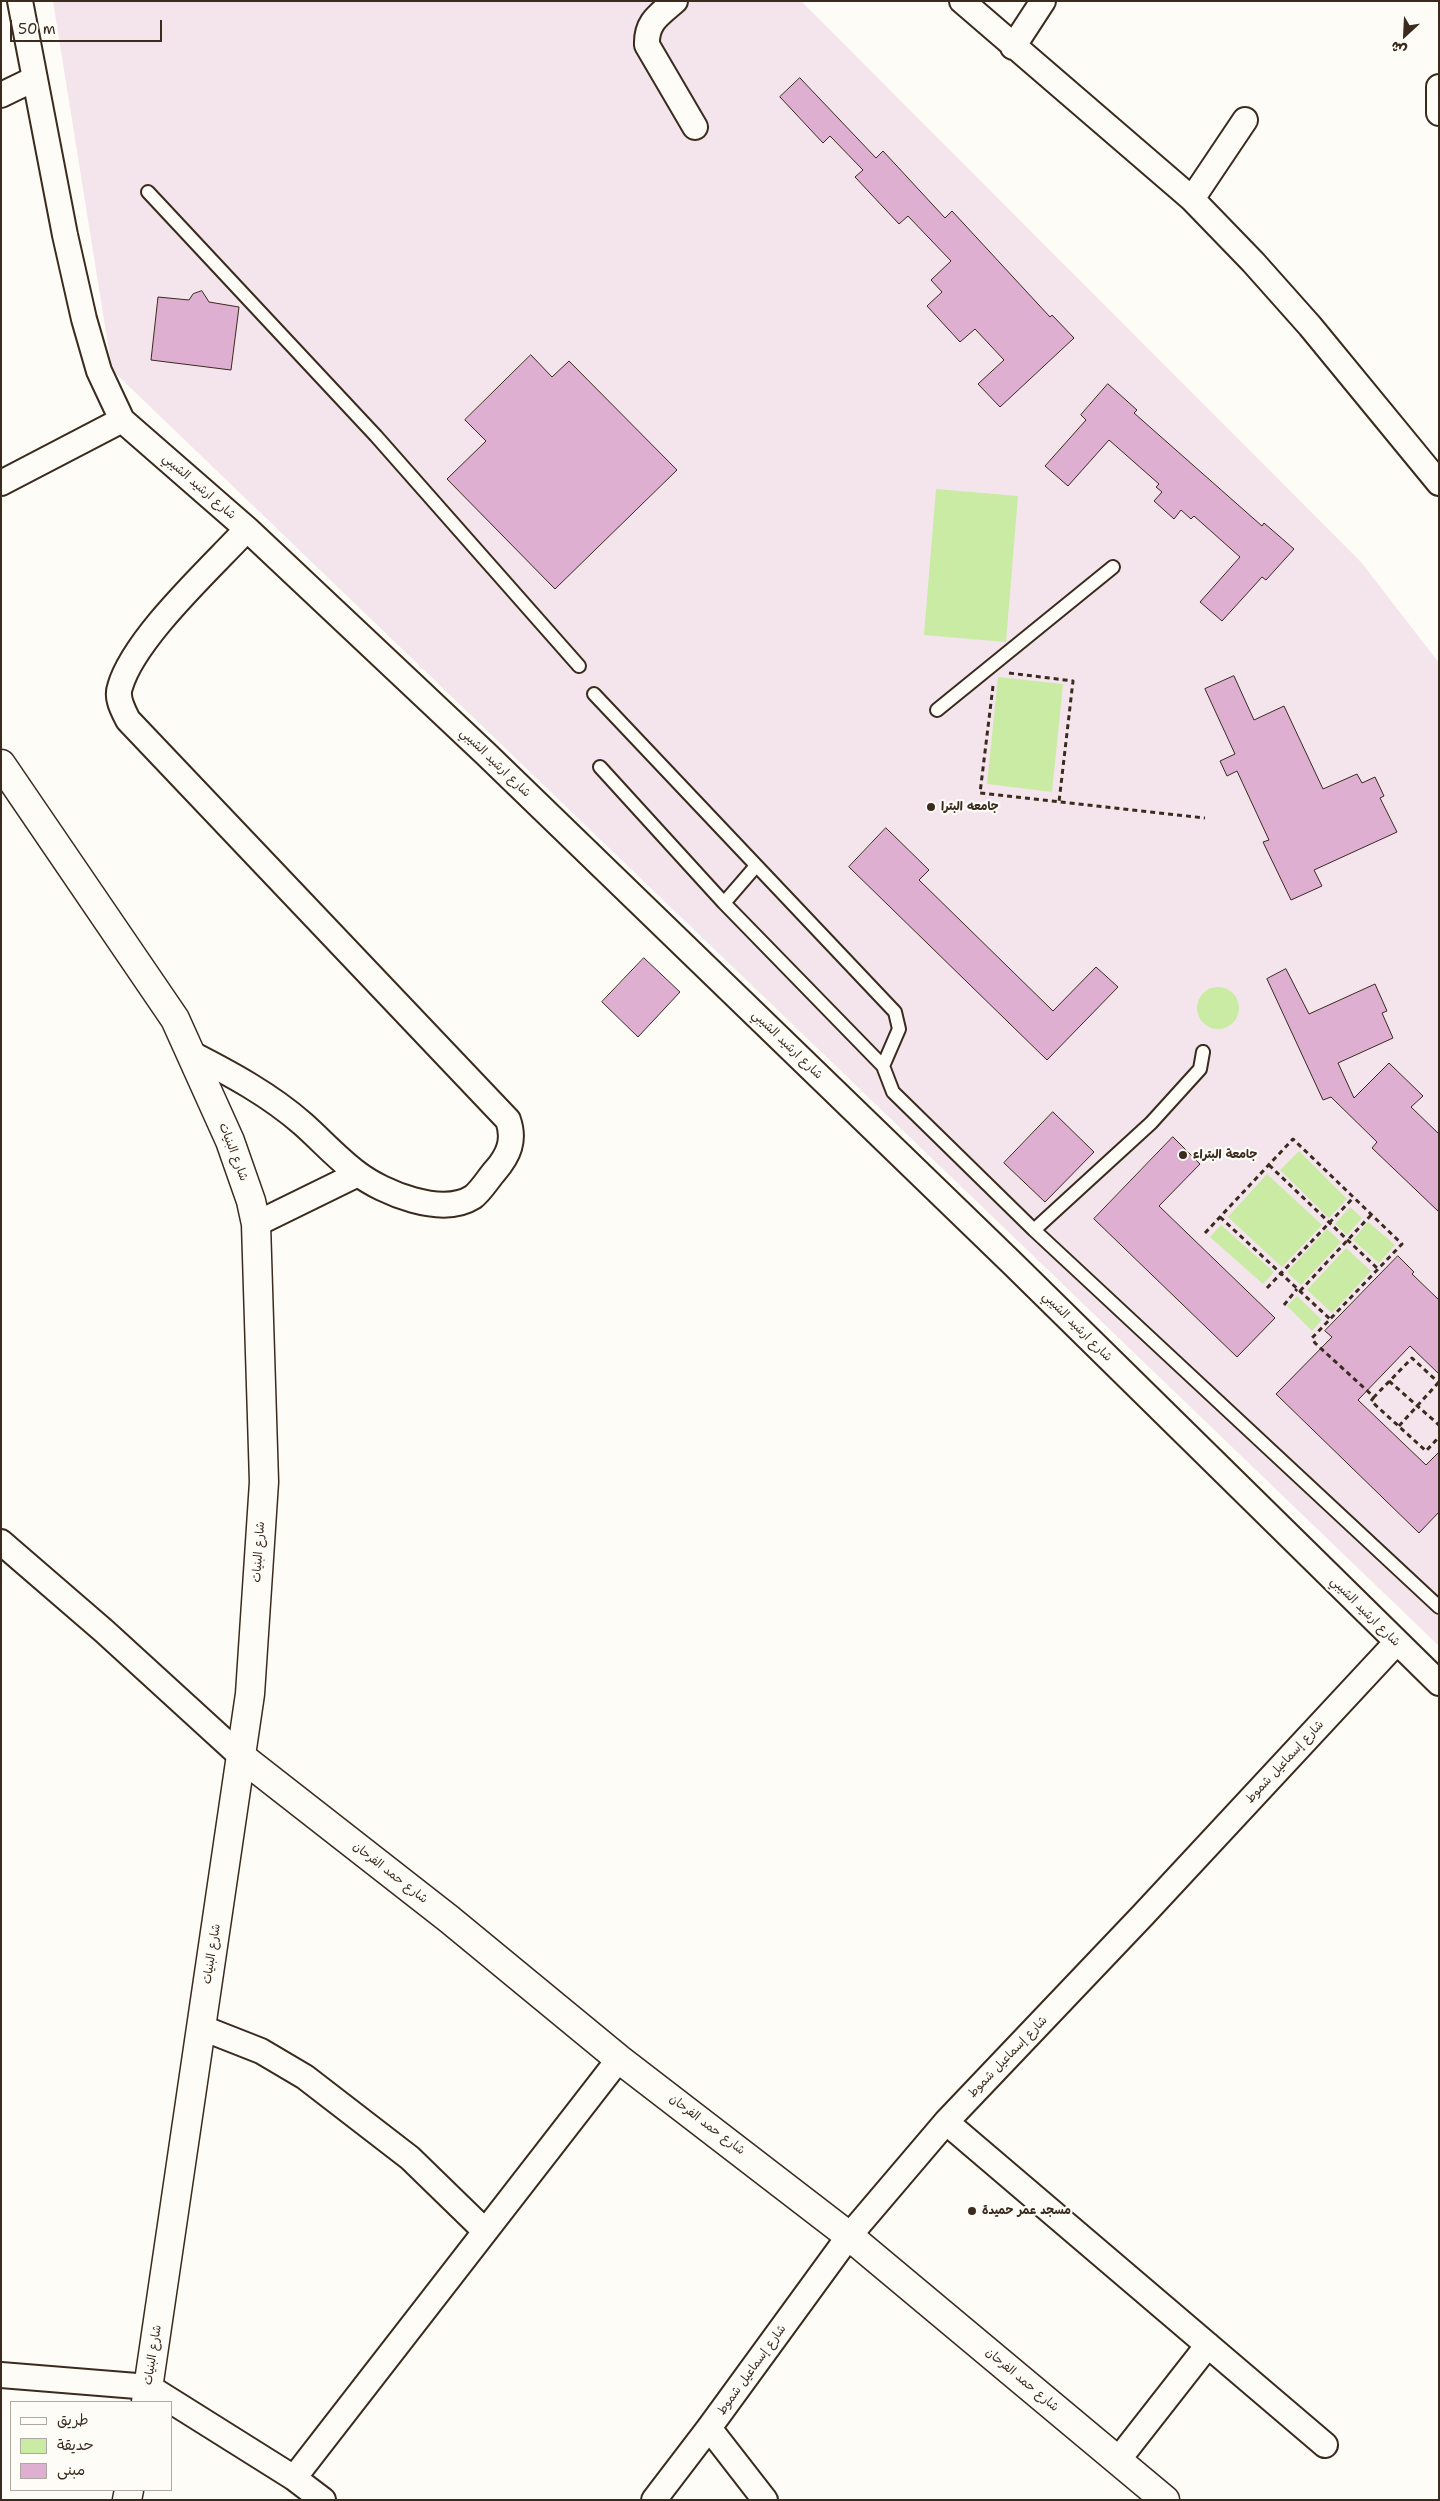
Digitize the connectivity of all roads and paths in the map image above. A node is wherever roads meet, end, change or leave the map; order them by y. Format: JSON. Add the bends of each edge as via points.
{"nodes":[{"id":1,"x":20,"y":1,"type":"edge"},
{"id":2,"x":675,"y":1,"type":"edge"},
{"id":3,"x":962,"y":1,"type":"edge"},
{"id":4,"x":1043,"y":1,"type":"edge"},
{"id":5,"x":1013,"y":47,"type":"junction"},
{"id":6,"x":34,"y":79,"type":"junction"},
{"id":7,"x":1439,"y":87,"type":"edge"},
{"id":8,"x":1,"y":95,"type":"edge"},
{"id":9,"x":1439,"y":114,"type":"edge"},
{"id":10,"x":1246,"y":120,"type":"dead end"},
{"id":11,"x":695,"y":127,"type":"dead end"},
{"id":12,"x":148,"y":192,"type":"dead end"},
{"id":13,"x":1192,"y":199,"type":"junction"},
{"id":14,"x":122,"y":420,"type":"junction"},
{"id":15,"x":1,"y":483,"type":"edge"},
{"id":16,"x":1439,"y":483,"type":"edge"},
{"id":17,"x":247,"y":529,"type":"junction"},
{"id":18,"x":1113,"y":567,"type":"dead end"},
{"id":19,"x":580,"y":666,"type":"dead end"},
{"id":20,"x":1004,"y":673,"type":"dead end"},
{"id":21,"x":993,"y":681,"type":"dead end"},
{"id":22,"x":594,"y":694,"type":"dead end"},
{"id":23,"x":937,"y":710,"type":"dead end"},
{"id":24,"x":1,"y":764,"type":"edge"},
{"id":25,"x":600,"y":767,"type":"dead end"},
{"id":26,"x":1059,"y":802,"type":"junction"},
{"id":27,"x":1205,"y":818,"type":"dead end"},
{"id":28,"x":756,"y":866,"type":"junction"},
{"id":29,"x":724,"y":903,"type":"junction"},
{"id":30,"x":1203,"y":1052,"type":"dead end"},
{"id":31,"x":192,"y":1054,"type":"junction"},
{"id":32,"x":883,"y":1066,"type":"junction"},
{"id":33,"x":1268,"y":1165,"type":"junction"},
{"id":34,"x":358,"y":1174,"type":"junction"},
{"id":35,"x":1354,"y":1197,"type":"junction"},
{"id":36,"x":1372,"y":1214,"type":"junction"},
{"id":37,"x":1220,"y":1217,"type":"junction"},
{"id":38,"x":1329,"y":1223,"type":"junction"},
{"id":39,"x":256,"y":1224,"type":"junction"},
{"id":40,"x":1034,"y":1230,"type":"junction"},
{"id":41,"x":1205,"y":1233,"type":"dead end"},
{"id":42,"x":1347,"y":1240,"type":"junction"},
{"id":43,"x":1378,"y":1269,"type":"junction"},
{"id":44,"x":1281,"y":1274,"type":"junction"},
{"id":45,"x":1267,"y":1288,"type":"dead end"},
{"id":46,"x":1299,"y":1290,"type":"junction"},
{"id":47,"x":1284,"y":1305,"type":"dead end"},
{"id":48,"x":1330,"y":1319,"type":"junction"},
{"id":49,"x":1389,"y":1381,"type":"junction"},
{"id":50,"x":1438,"y":1383,"type":"edge"},
{"id":51,"x":1374,"y":1397,"type":"junction"},
{"id":52,"x":1417,"y":1406,"type":"junction"},
{"id":53,"x":1439,"y":1425,"type":"edge"},
{"id":54,"x":1398,"y":1426,"type":"junction"},
{"id":55,"x":1439,"y":1437,"type":"edge"},
{"id":56,"x":1,"y":1542,"type":"edge"},
{"id":57,"x":1439,"y":1607,"type":"edge"},
{"id":58,"x":1396,"y":1643,"type":"junction"},
{"id":59,"x":1439,"y":1683,"type":"edge"},
{"id":60,"x":243,"y":1758,"type":"junction"},
{"id":61,"x":200,"y":2027,"type":"junction"},
{"id":62,"x":619,"y":2059,"type":"junction"},
{"id":63,"x":946,"y":2122,"type":"junction"},
{"id":64,"x":485,"y":2231,"type":"junction"},
{"id":65,"x":849,"y":2236,"type":"junction"},
{"id":66,"x":1208,"y":2345,"type":"junction"},
{"id":67,"x":1,"y":2375,"type":"edge"},
{"id":68,"x":147,"y":2395,"type":"edge"},
{"id":69,"x":172,"y":2409,"type":"edge"},
{"id":70,"x":709,"y":2428,"type":"junction"},
{"id":71,"x":1325,"y":2445,"type":"dead end"},
{"id":72,"x":1118,"y":2460,"type":"junction"},
{"id":73,"x":294,"y":2478,"type":"junction"},
{"id":74,"x":323,"y":2500,"type":"edge"},
{"id":75,"x":654,"y":2500,"type":"edge"},
{"id":76,"x":765,"y":2500,"type":"edge"},
{"id":77,"x":1165,"y":2500,"type":"edge"}],
"edges":[{"from":1,"to":6,"type":"street"},
{"from":2,"to":11,"type":"street","via":[[647,32],[648,45]]},
{"from":3,"to":5,"type":"street"},
{"from":4,"to":5,"type":"street"},
{"from":5,"to":13,"type":"street"},
{"from":6,"to":8,"type":"street"},
{"from":6,"to":14,"type":"street","via":[[84,318],[99,371]]},
{"from":7,"to":9,"type":"street"},
{"from":10,"to":13,"type":"street"},
{"from":12,"to":19,"type":"lane","via":[[376,436]]},
{"from":13,"to":16,"type":"street","via":[[1310,326]]},
{"from":14,"to":15,"type":"street"},
{"from":14,"to":17,"type":"street","name":"شارع ارشيد الشيبي"},
{"from":17,"to":34,"type":"street","via":[[158,624],[135,656],[119,689],[121,706],[128,720],[488,1098],[508,1120],[512,1132],[505,1159],[474,1196],[464,1202],[443,1206],[403,1197]]},
{"from":17,"to":58,"type":"street","name":"شارع ارشيد الشيبي","via":[[486,754],[992,1243]]},
{"from":18,"to":23,"type":"lane"},
{"from":20,"to":26,"type":"path","via":[[1073,681]]},
{"from":21,"to":26,"type":"path","via":[[980,792]]},
{"from":22,"to":28,"type":"lane"},
{"from":24,"to":31,"type":"main road","name":"شارع البنيات","via":[[175,1019]]},
{"from":25,"to":29,"type":"lane"},
{"from":26,"to":27,"type":"path"},
{"from":28,"to":29,"type":"lane"},
{"from":28,"to":32,"type":"lane","via":[[895,1012],[899,1029]]},
{"from":29,"to":32,"type":"lane"},
{"from":30,"to":40,"type":"lane","via":[[1200,1069],[1151,1123]]},
{"from":31,"to":34,"type":"street","via":[[268,1097]]},
{"from":31,"to":39,"type":"main road","name":"شارع البنيات","via":[[230,1141]]},
{"from":32,"to":40,"type":"lane","via":[[893,1092]]},
{"from":33,"to":35,"type":"path","via":[[1293,1139]]},
{"from":33,"to":37,"type":"path"},
{"from":33,"to":38,"type":"path"},
{"from":34,"to":39,"type":"street"},
{"from":35,"to":36,"type":"path"},
{"from":35,"to":38,"type":"path"},
{"from":36,"to":42,"type":"path"},
{"from":36,"to":43,"type":"path","via":[[1402,1244]]},
{"from":37,"to":41,"type":"path"},
{"from":37,"to":44,"type":"path"},
{"from":38,"to":42,"type":"path"},
{"from":38,"to":44,"type":"path"},
{"from":39,"to":60,"type":"main road","name":"شارع البنيات","via":[[264,1482]]},
{"from":40,"to":57,"type":"lane"},
{"from":42,"to":43,"type":"path"},
{"from":42,"to":46,"type":"path"},
{"from":43,"to":48,"type":"path"},
{"from":44,"to":45,"type":"path"},
{"from":44,"to":46,"type":"path"},
{"from":46,"to":47,"type":"path"},
{"from":46,"to":48,"type":"path"},
{"from":48,"to":51,"type":"path","via":[[1312,1338]]},
{"from":49,"to":50,"type":"path","via":[[1412,1358]]},
{"from":49,"to":51,"type":"path"},
{"from":49,"to":52,"type":"path"},
{"from":50,"to":52,"type":"path"},
{"from":51,"to":54,"type":"path","via":[[1371,1401]]},
{"from":52,"to":53,"type":"path"},
{"from":52,"to":54,"type":"path"},
{"from":54,"to":55,"type":"path","via":[[1426,1451]]},
{"from":56,"to":60,"type":"street"},
{"from":58,"to":59,"type":"street","name":"شارع ارشيد الشيبي"},
{"from":58,"to":63,"type":"street","name":"شارع إسماعيل شموط","via":[[1144,1915]]},
{"from":60,"to":61,"type":"main road","name":"شارع البنيات"},
{"from":60,"to":62,"type":"main road","name":"شارع حمد الفرحان","via":[[449,1919]]},
{"from":61,"to":64,"type":"street","via":[[261,2051],[305,2077],[410,2158]]},
{"from":61,"to":68,"type":"main road","name":"شارع البنيات"},
{"from":62,"to":64,"type":"street"},
{"from":62,"to":65,"type":"main road","name":"شارع حمد الفرحان"},
{"from":63,"to":65,"type":"street","name":"شارع إسماعيل شموط"},
{"from":63,"to":66,"type":"street"},
{"from":64,"to":73,"type":"street"},
{"from":65,"to":70,"type":"street","name":"شارع إسماعيل شموط"},
{"from":65,"to":72,"type":"main road","name":"شارع حمد الفرحان"},
{"from":66,"to":71,"type":"street"},
{"from":66,"to":72,"type":"street"},
{"from":67,"to":68,"type":"street"},
{"from":69,"to":73,"type":"street"},
{"from":70,"to":75,"type":"street","name":"شارع إسماعيل شموط"},
{"from":70,"to":76,"type":"street"},
{"from":72,"to":77,"type":"main road","name":"شارع حمد الفرحان"},
{"from":73,"to":74,"type":"street"}]}
